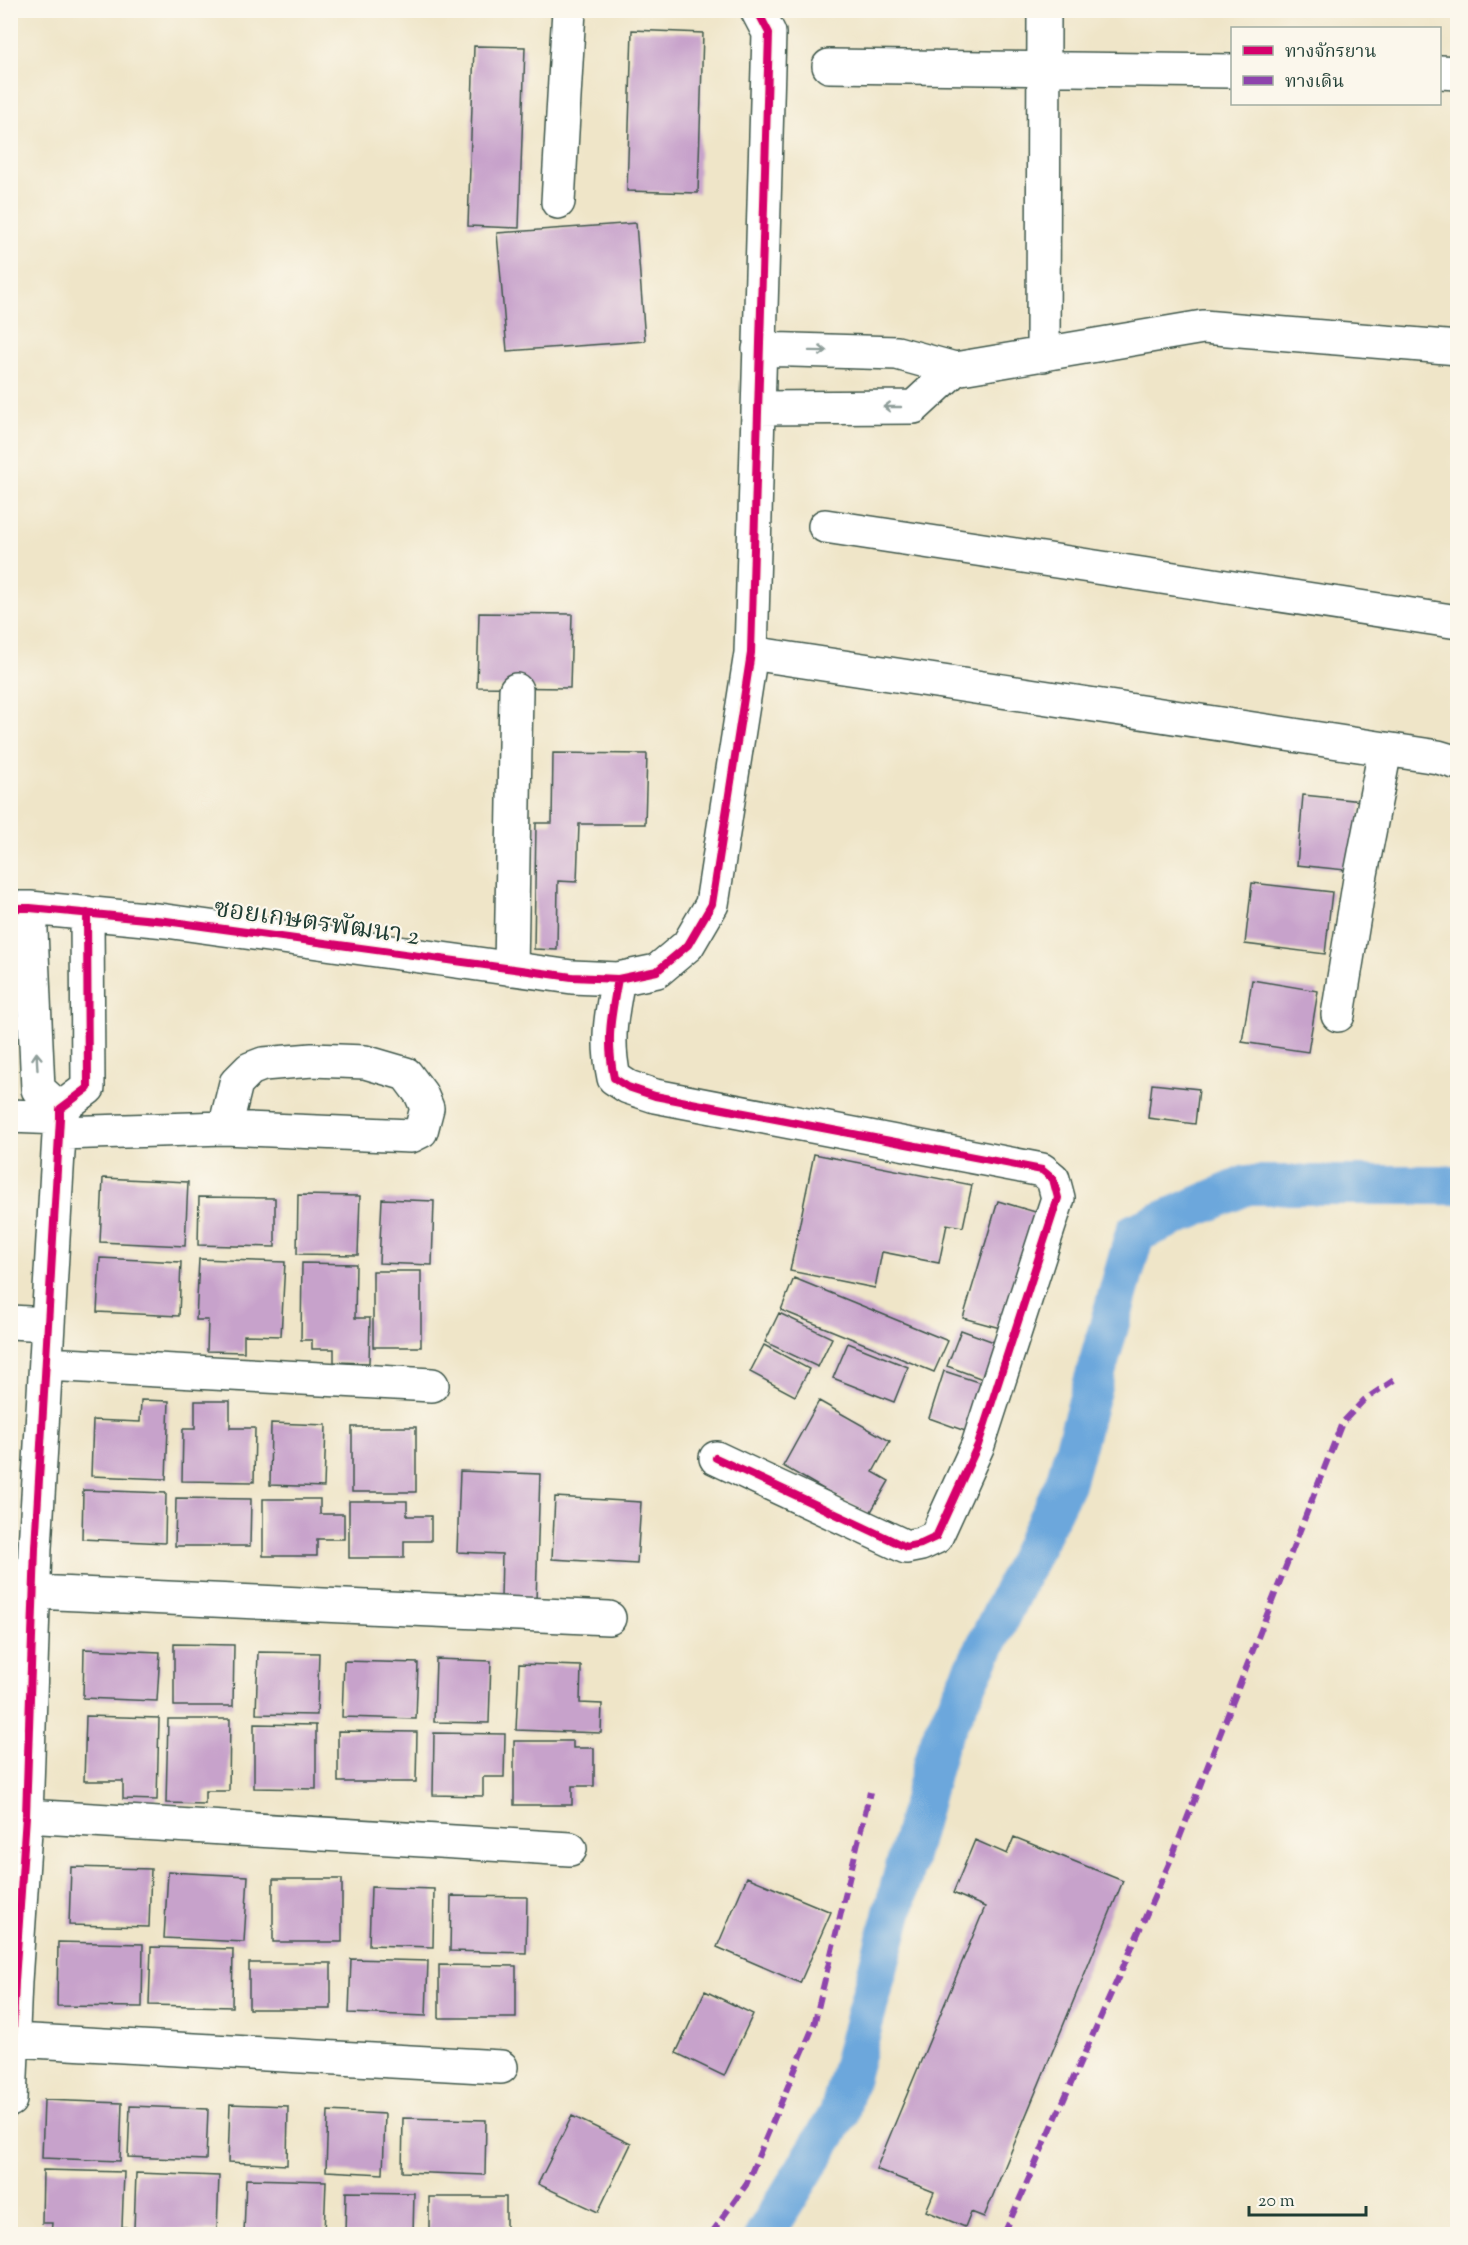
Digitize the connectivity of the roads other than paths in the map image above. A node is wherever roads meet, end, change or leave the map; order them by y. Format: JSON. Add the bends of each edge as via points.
{"nodes":[{"id":1,"x":569,"y":10,"type":"edge"},
{"id":2,"x":757,"y":10,"type":"edge"},
{"id":3,"x":1044,"y":10,"type":"edge"},
{"id":4,"x":829,"y":66,"type":"dead end"},
{"id":5,"x":1044,"y":70,"type":"junction"},
{"id":6,"x":1231,"y":71,"type":"edge"},
{"id":7,"x":1441,"y":72,"type":"edge"},
{"id":8,"x":1458,"y":73,"type":"edge"},
{"id":9,"x":558,"y":202,"type":"dead end"},
{"id":10,"x":1458,"y":348,"type":"edge"},
{"id":11,"x":759,"y":349,"type":"junction"},
{"id":12,"x":1043,"y":355,"type":"junction"},
{"id":13,"x":955,"y":369,"type":"junction"},
{"id":14,"x":758,"y":408,"type":"junction"},
{"id":15,"x":825,"y":526,"type":"dead end"},
{"id":16,"x":1458,"y":622,"type":"edge"},
{"id":17,"x":751,"y":653,"type":"junction"},
{"id":18,"x":516,"y":690,"type":"dead end"},
{"id":19,"x":1385,"y":750,"type":"junction"},
{"id":20,"x":1458,"y":763,"type":"edge"},
{"id":21,"x":20,"y":908,"type":"edge"},
{"id":22,"x":87,"y":914,"type":"junction"},
{"id":23,"x":511,"y":969,"type":"junction"},
{"id":24,"x":618,"y":979,"type":"junction"},
{"id":25,"x":1338,"y":1015,"type":"dead end"},
{"id":26,"x":10,"y":1116,"type":"edge"},
{"id":27,"x":60,"y":1120,"type":"junction"},
{"id":28,"x":225,"y":1128,"type":"junction"},
{"id":29,"x":10,"y":1322,"type":"edge"},
{"id":30,"x":48,"y":1324,"type":"junction"},
{"id":31,"x":47,"y":1364,"type":"junction"},
{"id":32,"x":432,"y":1385,"type":"dead end"},
{"id":33,"x":716,"y":1458,"type":"dead end"},
{"id":34,"x":23,"y":1547,"type":"edge"},
{"id":35,"x":34,"y":1592,"type":"junction"},
{"id":36,"x":609,"y":1618,"type":"dead end"},
{"id":37,"x":19,"y":1765,"type":"edge"},
{"id":38,"x":26,"y":1816,"type":"junction"},
{"id":39,"x":570,"y":1850,"type":"dead end"},
{"id":40,"x":13,"y":1981,"type":"edge"},
{"id":41,"x":14,"y":2040,"type":"junction"},
{"id":42,"x":501,"y":2067,"type":"dead end"},
{"id":43,"x":10,"y":2100,"type":"edge"}],
"edges":[{"from":1,"to":9,"type":"street"},
{"from":2,"to":11,"type":"street","name":"ซอยเกษตรพัฒนา 2","via":[[769,33]]},
{"from":3,"to":5,"type":"street"},
{"from":4,"to":5,"type":"street"},
{"from":5,"to":6,"type":"street"},
{"from":5,"to":12,"type":"street"},
{"from":7,"to":8,"type":"street"},
{"from":10,"to":12,"type":"street","via":[[1203,327]]},
{"from":11,"to":13,"type":"street","one_way":true,"via":[[897,353]]},
{"from":11,"to":14,"type":"street","name":"ซอยเกษตรพัฒนา 2"},
{"from":12,"to":13,"type":"street"},
{"from":13,"to":14,"type":"street","one_way":true,"via":[[914,407]]},
{"from":14,"to":17,"type":"street","name":"ซอยเกษตรพัฒนา 2"},
{"from":15,"to":16,"type":"street"},
{"from":17,"to":19,"type":"street"},
{"from":17,"to":24,"type":"street","name":"ซอยเกษตรพัฒนา 2","via":[[712,904],[688,945],[657,971]]},
{"from":18,"to":23,"type":"street"},
{"from":19,"to":20,"type":"street"},
{"from":19,"to":25,"type":"street"},
{"from":21,"to":22,"type":"street","name":"ซอยเกษตรพัฒนา 2"},
{"from":27,"to":21,"type":"street","one_way":true,"via":[[38,1089]]},
{"from":22,"to":23,"type":"street","name":"ซอยเกษตรพัฒนา 2","via":[[166,921]]},
{"from":22,"to":27,"type":"street","via":[[88,1088]]},
{"from":23,"to":24,"type":"street","name":"ซอยเกษตรพัฒนา 2"},
{"from":24,"to":33,"type":"street","via":[[609,1028],[609,1055],[614,1078],[628,1087],[655,1096],[1042,1170],[1053,1179],[1058,1198],[978,1445],[936,1537],[906,1547]]},
{"from":26,"to":27,"type":"street"},
{"from":27,"to":28,"type":"street"},
{"from":27,"to":30,"type":"street"},
{"from":28,"to":28,"type":"street","via":[[411,1137],[421,1131],[427,1108],[405,1074],[365,1062],[312,1060],[263,1064],[250,1069],[236,1083]]},
{"from":29,"to":30,"type":"street"},
{"from":30,"to":31,"type":"street"},
{"from":31,"to":32,"type":"street"},
{"from":31,"to":34,"type":"street"},
{"from":34,"to":35,"type":"street"},
{"from":35,"to":36,"type":"street"},
{"from":35,"to":37,"type":"street"},
{"from":37,"to":38,"type":"street"},
{"from":38,"to":39,"type":"street"},
{"from":38,"to":40,"type":"street"},
{"from":40,"to":41,"type":"street"},
{"from":41,"to":42,"type":"street"},
{"from":41,"to":43,"type":"street"}]}
